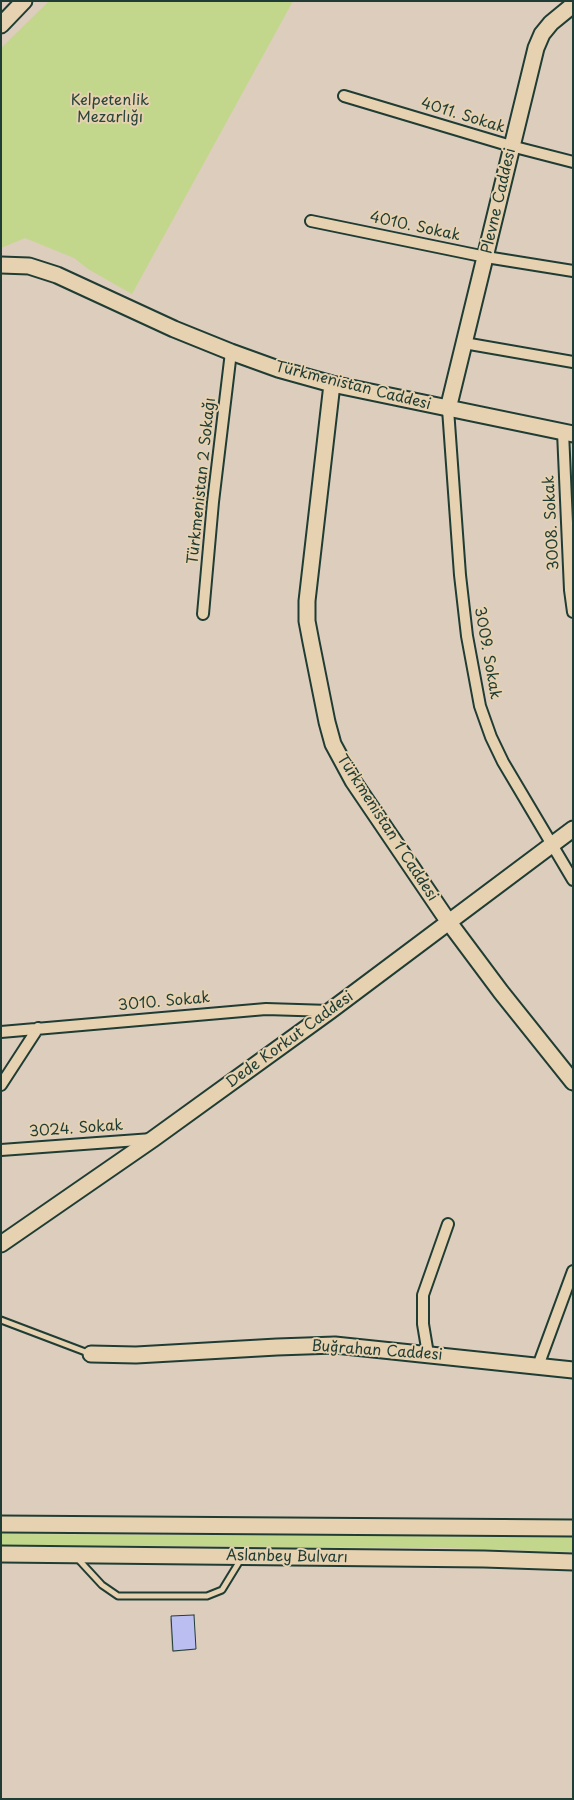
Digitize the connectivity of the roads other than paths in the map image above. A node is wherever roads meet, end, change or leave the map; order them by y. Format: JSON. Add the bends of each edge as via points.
{"nodes":[{"id":1,"x":24,"y":1,"type":"edge"},
{"id":2,"x":573,"y":5,"type":"edge"},
{"id":3,"x":1,"y":24,"type":"edge"},
{"id":4,"x":344,"y":96,"type":"dead end"},
{"id":5,"x":511,"y":146,"type":"junction"},
{"id":6,"x":573,"y":162,"type":"edge"},
{"id":7,"x":311,"y":221,"type":"dead end"},
{"id":8,"x":486,"y":257,"type":"junction"},
{"id":9,"x":1,"y":265,"type":"edge"},
{"id":10,"x":573,"y":271,"type":"edge"},
{"id":11,"x":464,"y":343,"type":"junction"},
{"id":12,"x":231,"y":352,"type":"junction"},
{"id":13,"x":573,"y":362,"type":"edge"},
{"id":14,"x":332,"y":384,"type":"junction"},
{"id":15,"x":448,"y":409,"type":"junction"},
{"id":16,"x":568,"y":433,"type":"edge"},
{"id":17,"x":573,"y":612,"type":"edge"},
{"id":18,"x":203,"y":614,"type":"dead end"},
{"id":19,"x":573,"y":829,"type":"edge"},
{"id":20,"x":552,"y":844,"type":"junction"},
{"id":21,"x":573,"y":880,"type":"edge"},
{"id":22,"x":448,"y":921,"type":"junction"},
{"id":23,"x":330,"y":1011,"type":"junction"},
{"id":24,"x":38,"y":1028,"type":"junction"},
{"id":25,"x":1,"y":1032,"type":"edge"},
{"id":26,"x":573,"y":1082,"type":"edge"},
{"id":27,"x":1,"y":1085,"type":"edge"},
{"id":28,"x":153,"y":1139,"type":"junction"},
{"id":29,"x":1,"y":1150,"type":"edge"},
{"id":30,"x":448,"y":1224,"type":"dead end"},
{"id":31,"x":1,"y":1244,"type":"edge"},
{"id":32,"x":573,"y":1271,"type":"edge"},
{"id":33,"x":1,"y":1320,"type":"edge"},
{"id":34,"x":91,"y":1354,"type":"joint"},
{"id":35,"x":428,"y":1354,"type":"junction"},
{"id":36,"x":538,"y":1366,"type":"junction"},
{"id":37,"x":573,"y":1370,"type":"edge"},
{"id":38,"x":1,"y":1524,"type":"edge"},
{"id":39,"x":573,"y":1528,"type":"edge"},
{"id":40,"x":1,"y":1554,"type":"edge"},
{"id":41,"x":75,"y":1555,"type":"junction"},
{"id":42,"x":242,"y":1556,"type":"junction"},
{"id":43,"x":573,"y":1562,"type":"edge"}],
"edges":[{"from":1,"to":3,"type":"street"},
{"from":2,"to":5,"type":"street","name":"Plevne Caddesi","via":[[542,34]]},
{"from":4,"to":5,"type":"street","name":"4011. Sokak"},
{"from":5,"to":6,"type":"street","name":"4011. Sokak"},
{"from":5,"to":8,"type":"street","name":"Plevne Caddesi"},
{"from":7,"to":8,"type":"street","name":"4010. Sokak"},
{"from":8,"to":10,"type":"street","name":"4010. Sokak"},
{"from":8,"to":11,"type":"street","name":"Plevne Caddesi"},
{"from":9,"to":12,"type":"street","name":"Türkmenistan Caddesi","via":[[29,266],[57,275]]},
{"from":11,"to":13,"type":"street"},
{"from":11,"to":15,"type":"street","name":"Plevne Caddesi"},
{"from":12,"to":14,"type":"street","name":"Türkmenistan Caddesi"},
{"from":12,"to":18,"type":"street","name":"Türkmenistan 2 Sokağı"},
{"from":14,"to":15,"type":"street","name":"Türkmenistan Caddesi"},
{"from":14,"to":22,"type":"street","name":"Türkmenistan 1 Caddesi","via":[[307,601],[307,621],[327,722],[353,782]]},
{"from":15,"to":16,"type":"street","name":"Türkmenistan Caddesi"},
{"from":15,"to":20,"type":"street","name":"3009. Sokak","via":[[465,619],[480,706],[503,762]]},
{"from":16,"to":17,"type":"street","name":"3008. Sokak"},
{"from":19,"to":20,"type":"street","name":"Dede Korkut Caddesi"},
{"from":20,"to":21,"type":"street","name":"3009. Sokak"},
{"from":20,"to":22,"type":"street","name":"Dede Korkut Caddesi"},
{"from":22,"to":23,"type":"street","name":"Dede Korkut Caddesi"},
{"from":22,"to":26,"type":"street","name":"Türkmenistan 1 Caddesi"},
{"from":23,"to":24,"type":"street","name":"3010. Sokak","via":[[266,1009]]},
{"from":23,"to":28,"type":"street","name":"Dede Korkut Caddesi"},
{"from":24,"to":25,"type":"street","name":"3010. Sokak"},
{"from":24,"to":27,"type":"street"},
{"from":28,"to":29,"type":"street","name":"3024. Sokak"},
{"from":28,"to":31,"type":"street","name":"Dede Korkut Caddesi"},
{"from":30,"to":35,"type":"street","via":[[423,1295]]},
{"from":32,"to":36,"type":"street"},
{"from":33,"to":34,"type":"lane"},
{"from":34,"to":35,"type":"street","name":"Buğrahan Caddesi","via":[[136,1355],[335,1345]]},
{"from":35,"to":36,"type":"street","name":"Buğrahan Caddesi"},
{"from":36,"to":37,"type":"street","name":"Buğrahan Caddesi"},
{"from":38,"to":39,"type":"street","name":"Aslanbey Bulvarı"},
{"from":40,"to":41,"type":"street","name":"Aslanbey Bulvarı"},
{"from":41,"to":42,"type":"street","name":"Aslanbey Bulvarı"},
{"from":41,"to":42,"type":"lane","via":[[102,1585],[118,1596],[207,1596],[222,1590]]},
{"from":42,"to":43,"type":"street","name":"Aslanbey Bulvarı"}]}
